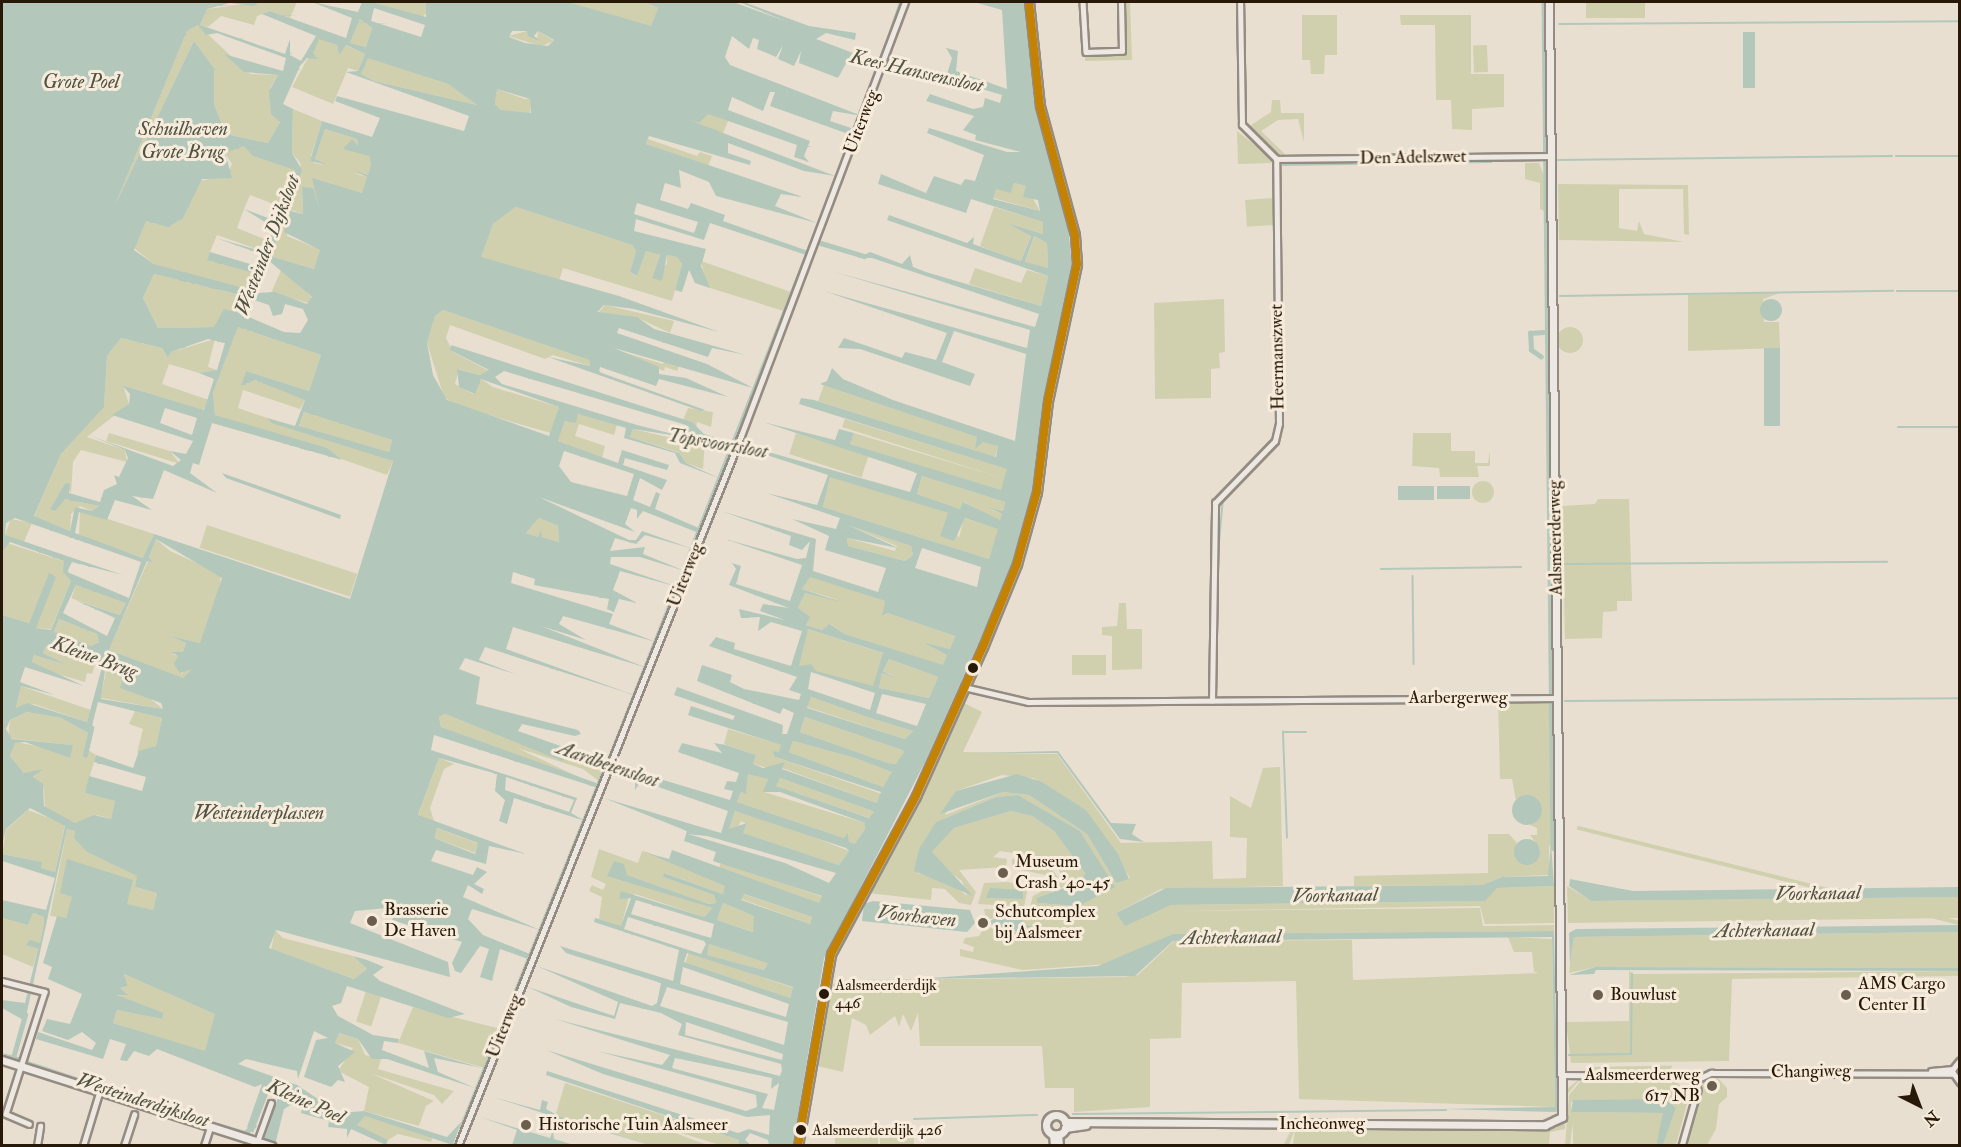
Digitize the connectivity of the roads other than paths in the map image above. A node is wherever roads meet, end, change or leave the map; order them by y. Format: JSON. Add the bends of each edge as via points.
{"nodes":[{"id":1,"x":905,"y":2,"type":"edge"},
{"id":2,"x":1029,"y":2,"type":"edge"},
{"id":3,"x":1083,"y":2,"type":"edge"},
{"id":4,"x":1121,"y":2,"type":"edge"},
{"id":5,"x":1240,"y":2,"type":"edge"},
{"id":6,"x":1549,"y":2,"type":"edge"},
{"id":7,"x":1546,"y":156,"type":"junction"},
{"id":8,"x":1276,"y":159,"type":"junction"},
{"id":9,"x":964,"y":687,"type":"junction"},
{"id":10,"x":1554,"y":698,"type":"junction"},
{"id":11,"x":1212,"y":701,"type":"junction"},
{"id":12,"x":2,"y":981,"type":"edge"},
{"id":13,"x":2,"y":1060,"type":"edge"},
{"id":14,"x":1959,"y":1060,"type":"edge"},
{"id":15,"x":20,"y":1067,"type":"junction"},
{"id":16,"x":1953,"y":1071,"type":"junction"},
{"id":17,"x":1562,"y":1075,"type":"junction"},
{"id":18,"x":1696,"y":1080,"type":"junction"},
{"id":19,"x":1959,"y":1082,"type":"edge"},
{"id":20,"x":99,"y":1093,"type":"junction"},
{"id":21,"x":271,"y":1103,"type":"dead end"},
{"id":22,"x":134,"y":1115,"type":"dead end"},
{"id":23,"x":1557,"y":1123,"type":"joint"},
{"id":24,"x":29,"y":1124,"type":"dead end"},
{"id":25,"x":1065,"y":1125,"type":"junction"},
{"id":26,"x":40,"y":1126,"type":"dead end"},
{"id":27,"x":210,"y":1128,"type":"junction"},
{"id":28,"x":1056,"y":1134,"type":"junction"},
{"id":29,"x":264,"y":1144,"type":"edge"},
{"id":30,"x":37,"y":1146,"type":"edge"},
{"id":31,"x":83,"y":1146,"type":"edge"},
{"id":32,"x":124,"y":1146,"type":"edge"},
{"id":33,"x":204,"y":1146,"type":"edge"},
{"id":34,"x":458,"y":1146,"type":"edge"},
{"id":35,"x":798,"y":1146,"type":"edge"},
{"id":36,"x":1054,"y":1146,"type":"edge"},
{"id":37,"x":1059,"y":1146,"type":"edge"},
{"id":38,"x":1682,"y":1146,"type":"edge"}],
"edges":[{"from":1,"to":34,"type":"street","name":"Uiterweg","via":[[887,60],[738,444]]},
{"from":2,"to":9,"type":"street","via":[[1040,106],[1075,235],[1076,281],[1053,370],[1032,519],[1006,594]]},
{"from":3,"to":4,"type":"street","via":[[1086,52],[1122,51]]},
{"from":5,"to":8,"type":"street","via":[[1242,125]]},
{"from":6,"to":7,"type":"street","name":"Aalsmeerderweg"},
{"from":7,"to":8,"type":"street","name":"Den Adelszwet"},
{"from":7,"to":10,"type":"street","name":"Aalsmeerderweg"},
{"from":8,"to":11,"type":"street","name":"Heermanszwet","via":[[1279,433],[1215,503]]},
{"from":9,"to":11,"type":"street","name":"Aarbergerweg","via":[[1022,702]]},
{"from":9,"to":35,"type":"street","via":[[916,796],[831,954]]},
{"from":10,"to":11,"type":"street","name":"Aarbergerweg"},
{"from":10,"to":17,"type":"street","name":"Aalsmeerderweg"},
{"from":12,"to":15,"type":"street","via":[[45,993]]},
{"from":13,"to":15,"type":"street"},
{"from":14,"to":16,"type":"street"},
{"from":15,"to":20,"type":"street"},
{"from":15,"to":24,"type":"street","via":[[6,1114]]},
{"from":16,"to":18,"type":"street","name":"Changiweg","via":[[1709,1073]]},
{"from":16,"to":19,"type":"street"},
{"from":17,"to":18,"type":"street","via":[[1683,1074]]},
{"from":17,"to":23,"type":"street","name":"Aalsmeerderweg","via":[[1563,1113]]},
{"from":18,"to":38,"type":"street"},
{"from":20,"to":27,"type":"street"},
{"from":20,"to":31,"type":"street"},
{"from":21,"to":29,"type":"street"},
{"from":22,"to":32,"type":"street"},
{"from":23,"to":25,"type":"street","name":"Incheonweg"},
{"from":25,"to":28,"type":"street"},
{"from":25,"to":28,"type":"street","via":[[1050,1118],[1046,1126]]},
{"from":26,"to":30,"type":"street"},
{"from":27,"to":29,"type":"street"},
{"from":27,"to":33,"type":"street"},
{"from":28,"to":36,"type":"street"},
{"from":28,"to":37,"type":"street"}]}
